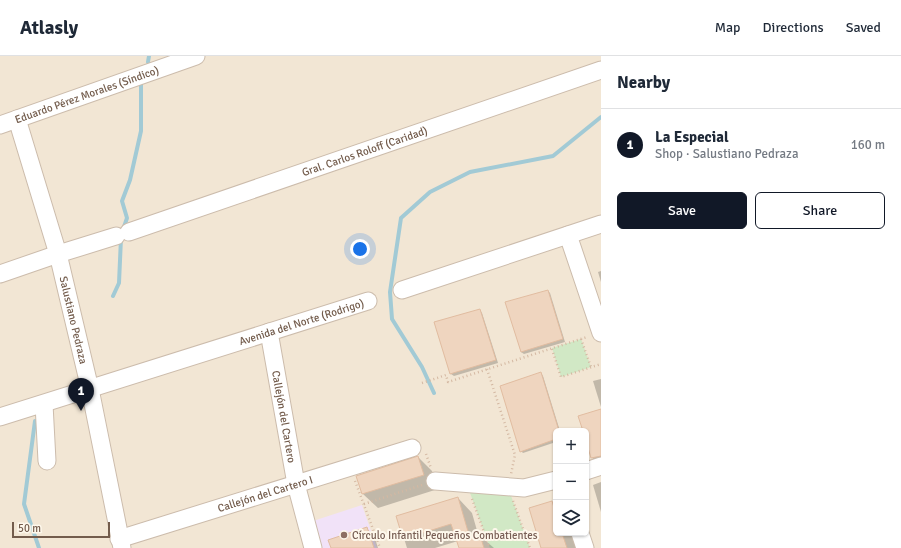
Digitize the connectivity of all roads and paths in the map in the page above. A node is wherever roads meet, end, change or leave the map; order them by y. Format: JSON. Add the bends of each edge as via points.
{"nodes":[{"id":1,"x":196,"y":56,"type":"edge"},
{"id":2,"x":601,"y":70,"type":"edge"},
{"id":3,"x":17,"y":119,"type":"junction"},
{"id":4,"x":0,"y":125,"type":"edge"},
{"id":5,"x":601,"y":224,"type":"edge"},
{"id":6,"x":568,"y":235,"type":"junction"},
{"id":7,"x":58,"y":254,"type":"junction"},
{"id":8,"x":0,"y":274,"type":"edge"},
{"id":9,"x":402,"y":290,"type":"dead end"},
{"id":10,"x":368,"y":301,"type":"dead end"},
{"id":11,"x":269,"y":332,"type":"junction"},
{"id":12,"x":601,"y":333,"type":"edge"},
{"id":13,"x":582,"y":339,"type":"junction"},
{"id":14,"x":552,"y":348,"type":"junction"},
{"id":15,"x":601,"y":364,"type":"edge"},
{"id":16,"x":590,"y":367,"type":"junction"},
{"id":17,"x":487,"y":369,"type":"junction"},
{"id":18,"x":422,"y":382,"type":"dead end"},
{"id":19,"x":90,"y":389,"type":"junction"},
{"id":20,"x":44,"y":404,"type":"junction"},
{"id":21,"x":0,"y":417,"type":"edge"},
{"id":22,"x":412,"y":448,"type":"joint"},
{"id":23,"x":48,"y":461,"type":"dead end"},
{"id":24,"x":601,"y":466,"type":"edge"},
{"id":25,"x":350,"y":467,"type":"junction"},
{"id":26,"x":589,"y":470,"type":"edge"},
{"id":27,"x":435,"y":481,"type":"junction"},
{"id":28,"x":553,"y":481,"type":"edge"},
{"id":29,"x":466,"y":483,"type":"junction"},
{"id":30,"x":296,"y":484,"type":"junction"},
{"id":31,"x":508,"y":487,"type":"junction"},
{"id":32,"x":364,"y":504,"type":"junction"},
{"id":33,"x":581,"y":536,"type":"edge"},
{"id":34,"x":120,"y":543,"type":"edge"},
{"id":35,"x":312,"y":548,"type":"edge"},
{"id":36,"x":380,"y":548,"type":"edge"},
{"id":37,"x":490,"y":548,"type":"edge"},
{"id":38,"x":530,"y":548,"type":"edge"},
{"id":39,"x":585,"y":548,"type":"edge"}],
"edges":[{"from":1,"to":3,"type":"street","name":"Eduardo Pérez Morales (Síndico)"},
{"from":2,"to":7,"type":"street","name":"Gral. Carlos Roloff (Caridad)"},
{"from":3,"to":4,"type":"street","name":"Eduardo Pérez Morales (Síndico)"},
{"from":3,"to":7,"type":"street","name":"Salustiano Pedraza"},
{"from":5,"to":6,"type":"street"},
{"from":6,"to":9,"type":"street"},
{"from":6,"to":12,"type":"street"},
{"from":7,"to":8,"type":"street","name":"Gral. Carlos Roloff (Caridad)"},
{"from":7,"to":19,"type":"street","name":"Salustiano Pedraza"},
{"from":10,"to":11,"type":"street","name":"Avenida del Norte (Rodrigo)"},
{"from":11,"to":19,"type":"street","name":"Avenida del Norte (Rodrigo)"},
{"from":11,"to":30,"type":"street","name":"Callejón del Cartero"},
{"from":12,"to":13,"type":"path"},
{"from":13,"to":14,"type":"path"},
{"from":13,"to":16,"type":"path"},
{"from":14,"to":16,"type":"path","via":[[561,377]]},
{"from":14,"to":17,"type":"path"},
{"from":15,"to":16,"type":"path"},
{"from":17,"to":18,"type":"path","via":[[448,382],[446,375]]},
{"from":17,"to":31,"type":"path","via":[[515,455]]},
{"from":19,"to":20,"type":"street","name":"Avenida del Norte (Rodrigo)"},
{"from":19,"to":34,"type":"street","name":"Salustiano Pedraza"},
{"from":20,"to":21,"type":"street","name":"Avenida del Norte (Rodrigo)"},
{"from":20,"to":23,"type":"street"},
{"from":22,"to":25,"type":"street","name":"Callejón del Cartero I"},
{"from":22,"to":27,"type":"path","via":[[423,444]]},
{"from":24,"to":26,"type":"street"},
{"from":25,"to":30,"type":"street","name":"Callejón del Cartero I"},
{"from":25,"to":32,"type":"path"},
{"from":27,"to":29,"type":"street"},
{"from":27,"to":32,"type":"path"},
{"from":28,"to":31,"type":"street","via":[[524,488]]},
{"from":29,"to":31,"type":"street"},
{"from":29,"to":37,"type":"path"},
{"from":30,"to":34,"type":"street","name":"Callejón del Cartero I"},
{"from":30,"to":35,"type":"street","name":"Callejón del Cartero"},
{"from":31,"to":38,"type":"path"},
{"from":32,"to":36,"type":"path"},
{"from":33,"to":39,"type":"street"}]}
